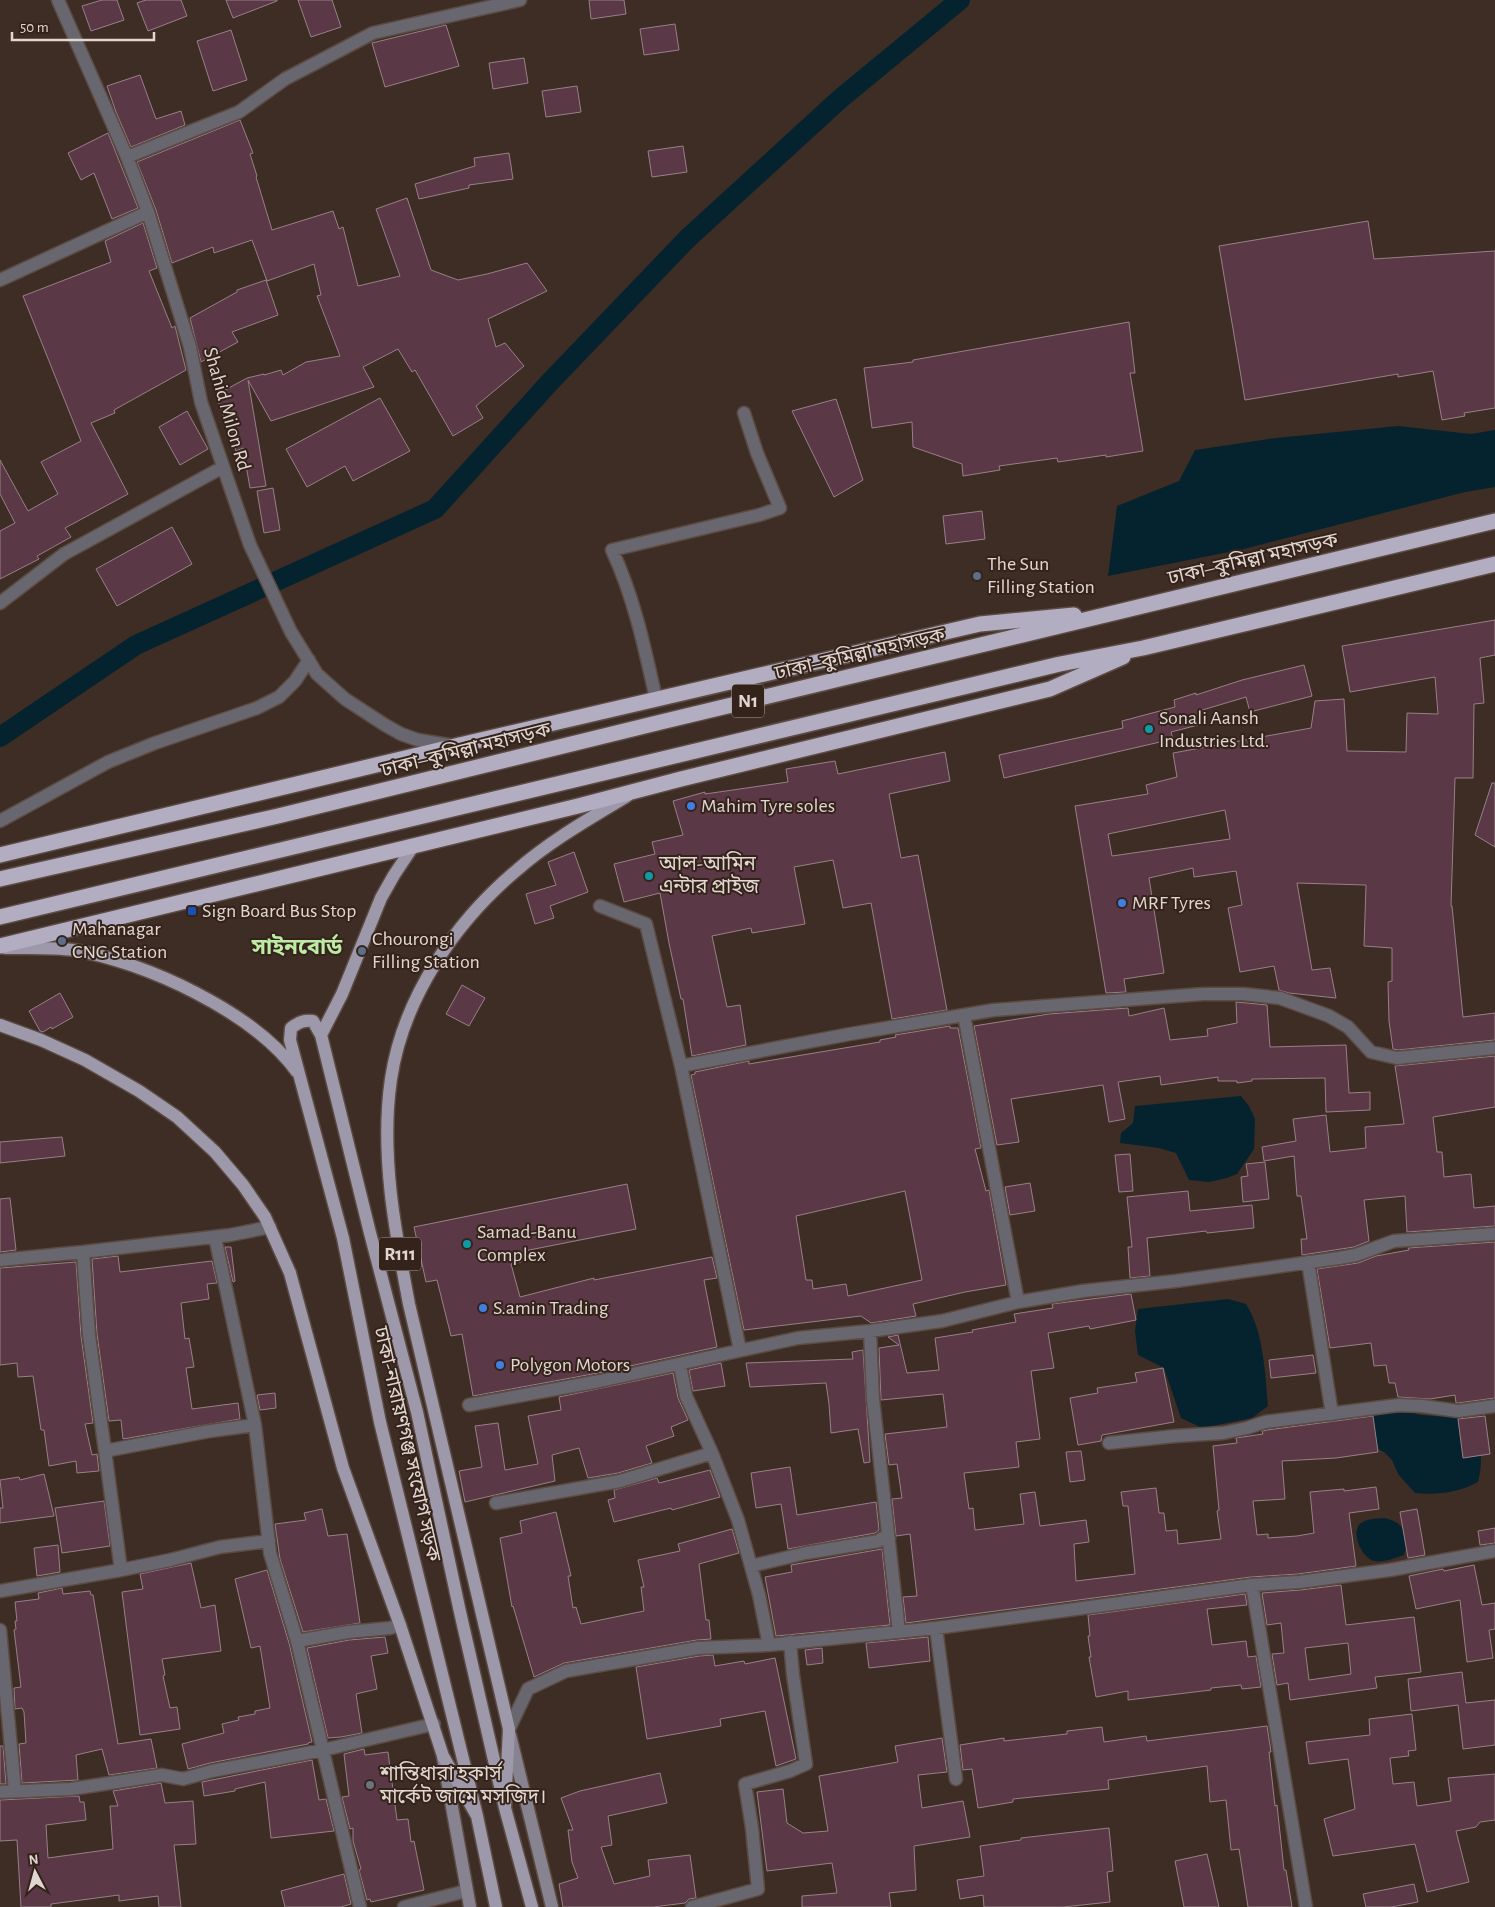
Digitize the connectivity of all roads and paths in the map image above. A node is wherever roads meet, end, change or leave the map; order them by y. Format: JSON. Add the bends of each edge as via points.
{"nodes":[{"id":1,"x":58,"y":0,"type":"edge"},
{"id":2,"x":520,"y":0,"type":"edge"},
{"id":3,"x":127,"y":157,"type":"junction"},
{"id":4,"x":148,"y":212,"type":"junction"},
{"id":5,"x":0,"y":280,"type":"edge"},
{"id":6,"x":744,"y":413,"type":"dead end"},
{"id":7,"x":223,"y":466,"type":"junction"},
{"id":8,"x":1495,"y":521,"type":"edge"},
{"id":9,"x":1495,"y":564,"type":"edge"},
{"id":10,"x":0,"y":603,"type":"edge"},
{"id":11,"x":1123,"y":610,"type":"junction"},
{"id":12,"x":1143,"y":648,"type":"junction"},
{"id":13,"x":309,"y":660,"type":"junction"},
{"id":14,"x":656,"y":699,"type":"junction"},
{"id":15,"x":455,"y":746,"type":"junction"},
{"id":16,"x":635,"y":791,"type":"junction"},
{"id":17,"x":0,"y":821,"type":"edge"},
{"id":18,"x":414,"y":845,"type":"junction"},
{"id":19,"x":0,"y":855,"type":"edge"},
{"id":20,"x":0,"y":879,"type":"edge"},
{"id":21,"x":600,"y":906,"type":"dead end"},
{"id":22,"x":0,"y":917,"type":"edge"},
{"id":23,"x":0,"y":947,"type":"edge"},
{"id":24,"x":964,"y":1015,"type":"junction"},
{"id":25,"x":0,"y":1025,"type":"edge"},
{"id":26,"x":321,"y":1034,"type":"junction"},
{"id":27,"x":1495,"y":1048,"type":"edge"},
{"id":28,"x":681,"y":1066,"type":"junction"},
{"id":29,"x":301,"y":1078,"type":"junction"},
{"id":30,"x":270,"y":1227,"type":"junction"},
{"id":31,"x":1495,"y":1234,"type":"edge"},
{"id":32,"x":215,"y":1237,"type":"junction"},
{"id":33,"x":83,"y":1252,"type":"junction"},
{"id":34,"x":0,"y":1260,"type":"edge"},
{"id":35,"x":1308,"y":1262,"type":"junction"},
{"id":36,"x":1018,"y":1302,"type":"junction"},
{"id":37,"x":870,"y":1331,"type":"junction"},
{"id":38,"x":740,"y":1350,"type":"junction"},
{"id":39,"x":680,"y":1364,"type":"junction"},
{"id":40,"x":470,"y":1405,"type":"dead end"},
{"id":41,"x":1495,"y":1406,"type":"edge"},
{"id":42,"x":1332,"y":1414,"type":"junction"},
{"id":43,"x":255,"y":1426,"type":"junction"},
{"id":44,"x":1109,"y":1443,"type":"dead end"},
{"id":45,"x":105,"y":1451,"type":"junction"},
{"id":46,"x":712,"y":1453,"type":"junction"},
{"id":47,"x":496,"y":1503,"type":"dead end"},
{"id":48,"x":889,"y":1538,"type":"junction"},
{"id":49,"x":269,"y":1541,"type":"junction"},
{"id":50,"x":1495,"y":1551,"type":"edge"},
{"id":51,"x":751,"y":1566,"type":"junction"},
{"id":52,"x":121,"y":1570,"type":"junction"},
{"id":53,"x":1252,"y":1585,"type":"junction"},
{"id":54,"x":0,"y":1592,"type":"edge"},
{"id":55,"x":400,"y":1625,"type":"junction"},
{"id":56,"x":936,"y":1628,"type":"junction"},
{"id":57,"x":0,"y":1630,"type":"edge"},
{"id":58,"x":898,"y":1632,"type":"junction"},
{"id":59,"x":297,"y":1641,"type":"junction"},
{"id":60,"x":790,"y":1642,"type":"junction"},
{"id":61,"x":769,"y":1645,"type":"junction"},
{"id":62,"x":434,"y":1724,"type":"junction"},
{"id":63,"x":509,"y":1729,"type":"junction"},
{"id":64,"x":324,"y":1750,"type":"junction"},
{"id":65,"x":443,"y":1756,"type":"junction"},
{"id":66,"x":956,"y":1779,"type":"dead end"},
{"id":67,"x":16,"y":1791,"type":"junction"},
{"id":68,"x":0,"y":1792,"type":"edge"},
{"id":69,"x":505,"y":1808,"type":"junction"},
{"id":70,"x":477,"y":1816,"type":"junction"},
{"id":71,"x":466,"y":1891,"type":"junction"},
{"id":72,"x":360,"y":1907,"type":"edge"},
{"id":73,"x":404,"y":1907,"type":"edge"},
{"id":74,"x":470,"y":1907,"type":"edge"},
{"id":75,"x":496,"y":1907,"type":"edge"},
{"id":76,"x":532,"y":1907,"type":"edge"},
{"id":77,"x":552,"y":1907,"type":"edge"},
{"id":78,"x":692,"y":1907,"type":"edge"},
{"id":79,"x":1306,"y":1907,"type":"edge"}],
"edges":[{"from":1,"to":3,"type":"street","name":"Shahid Milon Rd"},
{"from":2,"to":3,"type":"street","via":[[373,33],[284,79],[239,112]]},
{"from":3,"to":4,"type":"street","name":"Shahid Milon Rd"},
{"from":4,"to":5,"type":"street"},
{"from":4,"to":7,"type":"street","name":"Shahid Milon Rd","via":[[190,347],[201,402]]},
{"from":6,"to":14,"type":"street","via":[[780,508],[612,550],[621,568],[643,642]]},
{"from":7,"to":10,"type":"street","via":[[64,554]]},
{"from":7,"to":13,"type":"street","name":"Shahid Milon Rd","via":[[250,545],[291,632]]},
{"from":8,"to":11,"type":"highway","name":"ঢাকা–কুমিল্লা মহাসড়ক","number":"N1"},
{"from":9,"to":12,"type":"highway","number":"N1"},
{"from":11,"to":14,"type":"highway","via":[[980,624]]},
{"from":11,"to":20,"type":"highway","name":"ঢাকা–কুমিল্লা মহাসড়ক","number":"N1","via":[[288,814]]},
{"from":12,"to":16,"type":"highway","via":[[1050,689]]},
{"from":12,"to":22,"type":"highway","number":"N1","via":[[1041,668]]},
{"from":13,"to":15,"type":"street","name":"Shahid Milon Rd","via":[[317,674],[345,700],[385,725],[418,740]]},
{"from":13,"to":17,"type":"street","via":[[279,697],[108,762]]},
{"from":14,"to":15,"type":"highway"},
{"from":15,"to":19,"type":"highway"},
{"from":16,"to":18,"type":"highway"},
{"from":16,"to":63,"type":"main road","number":"R111","via":[[554,841],[516,870],[470,916],[425,980],[399,1040],[391,1079],[389,1156],[400,1257]]},
{"from":18,"to":23,"type":"highway"},
{"from":18,"to":26,"type":"main road","via":[[381,898],[342,994]]},
{"from":21,"to":28,"type":"street","via":[[646,924]]},
{"from":23,"to":29,"type":"main road","number":"R111","via":[[73,950],[165,978],[237,1017],[288,1060]]},
{"from":24,"to":27,"type":"street","via":[[1203,994],[1243,994],[1280,998],[1329,1016],[1348,1027],[1371,1052],[1397,1058]]},
{"from":24,"to":28,"type":"street"},
{"from":24,"to":36,"type":"street"},
{"from":25,"to":30,"type":"main road","number":"R111","via":[[85,1060],[177,1117],[243,1185]]},
{"from":26,"to":29,"type":"main road","name":"ঢাকা-নারায়ণগঞ্জ সংযোগ সড়ক","number":"R111","via":[[314,1021],[299,1022],[292,1028],[290,1040]]},
{"from":26,"to":69,"type":"main road","name":"ঢাকা-নারায়ণগঞ্জ সংযোগ সড়ক","number":"R111","via":[[417,1412]]},
{"from":28,"to":38,"type":"street"},
{"from":29,"to":70,"type":"main road","name":"ঢাকা-নারায়ণগঞ্জ সংযোগ সড়ক","number":"R111","via":[[343,1238],[380,1422]]},
{"from":30,"to":32,"type":"street"},
{"from":30,"to":55,"type":"main road","number":"R111","via":[[290,1273],[343,1468]]},
{"from":31,"to":35,"type":"street","via":[[1394,1241],[1356,1255]]},
{"from":32,"to":33,"type":"street"},
{"from":32,"to":43,"type":"street"},
{"from":33,"to":34,"type":"street"},
{"from":33,"to":45,"type":"street","via":[[89,1335]]},
{"from":35,"to":36,"type":"street","via":[[1176,1281],[1083,1290]]},
{"from":35,"to":42,"type":"street"},
{"from":36,"to":37,"type":"street","via":[[942,1320]]},
{"from":37,"to":38,"type":"street","via":[[798,1338]]},
{"from":37,"to":48,"type":"street","via":[[873,1399]]},
{"from":38,"to":39,"type":"street"},
{"from":39,"to":40,"type":"street"},
{"from":39,"to":46,"type":"street","via":[[686,1396]]},
{"from":41,"to":42,"type":"street","via":[[1458,1411],[1399,1405]]},
{"from":42,"to":44,"type":"street","via":[[1265,1422],[1223,1433]]},
{"from":43,"to":45,"type":"street"},
{"from":43,"to":49,"type":"street"},
{"from":45,"to":52,"type":"street"},
{"from":46,"to":47,"type":"street","via":[[620,1480]]},
{"from":46,"to":51,"type":"street","via":[[738,1520]]},
{"from":48,"to":51,"type":"street"},
{"from":48,"to":58,"type":"street"},
{"from":49,"to":52,"type":"street","via":[[220,1547]]},
{"from":49,"to":59,"type":"street"},
{"from":50,"to":53,"type":"street","via":[[1390,1570]]},
{"from":51,"to":61,"type":"street"},
{"from":52,"to":54,"type":"street"},
{"from":53,"to":56,"type":"street"},
{"from":53,"to":79,"type":"street"},
{"from":55,"to":59,"type":"street"},
{"from":55,"to":62,"type":"main road","number":"R111"},
{"from":56,"to":58,"type":"street"},
{"from":56,"to":66,"type":"street"},
{"from":57,"to":67,"type":"street"},
{"from":58,"to":60,"type":"street"},
{"from":59,"to":64,"type":"street"},
{"from":60,"to":61,"type":"street"},
{"from":60,"to":78,"type":"street","via":[[806,1764],[745,1784],[758,1889]]},
{"from":61,"to":63,"type":"street","via":[[698,1648],[566,1671],[528,1689]]},
{"from":62,"to":64,"type":"street"},
{"from":62,"to":65,"type":"main road","number":"R111"},
{"from":63,"to":69,"type":"main road","number":"R111"},
{"from":63,"to":77,"type":"street"},
{"from":64,"to":67,"type":"street","via":[[184,1778],[162,1775],[71,1789]]},
{"from":64,"to":72,"type":"street"},
{"from":65,"to":70,"type":"main road","number":"R111"},
{"from":65,"to":71,"type":"street"},
{"from":67,"to":68,"type":"street"},
{"from":69,"to":76,"type":"main road","name":"ঢাকা-নারায়ণগঞ্জ সংযোগ সড়ক","number":"R111"},
{"from":70,"to":75,"type":"main road","name":"ঢাকা-নারায়ণগঞ্জ সংযোগ সড়ক","number":"R111"},
{"from":71,"to":73,"type":"street"},
{"from":71,"to":74,"type":"street"}]}
